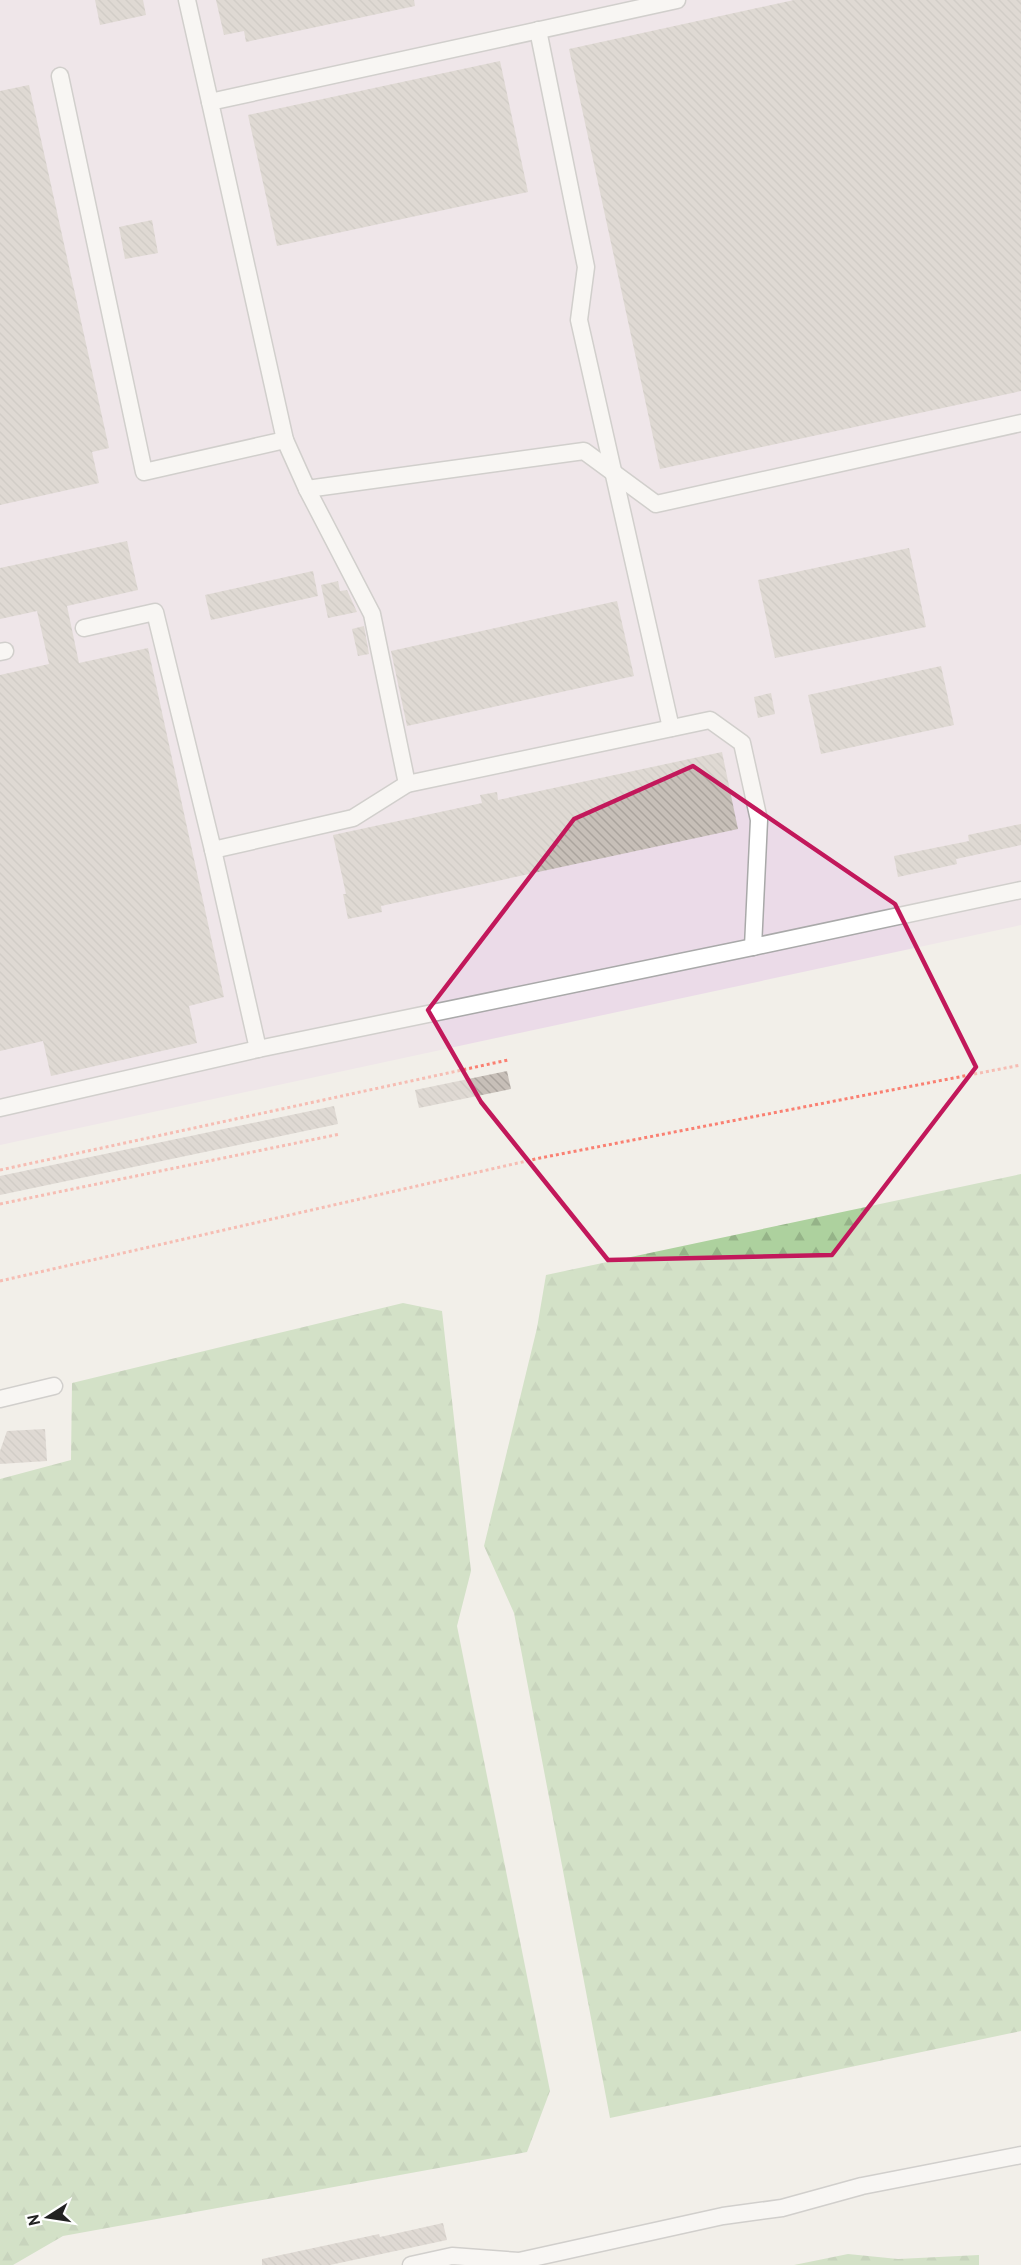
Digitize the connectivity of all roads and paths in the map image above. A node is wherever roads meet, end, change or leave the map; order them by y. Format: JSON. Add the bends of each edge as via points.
{"nodes":[{"id":1,"x":187,"y":0,"type":"edge"},
{"id":2,"x":677,"y":0,"type":"edge"},
{"id":3,"x":538,"y":30,"type":"junction"},
{"id":4,"x":60,"y":76,"type":"dead end"},
{"id":5,"x":210,"y":102,"type":"junction"},
{"id":6,"x":1021,"y":423,"type":"edge"},
{"id":7,"x":285,"y":440,"type":"junction"},
{"id":8,"x":613,"y":472,"type":"junction"},
{"id":9,"x":307,"y":489,"type":"junction"},
{"id":10,"x":84,"y":628,"type":"dead end"},
{"id":11,"x":671,"y":728,"type":"junction"},
{"id":12,"x":406,"y":784,"type":"junction"},
{"id":13,"x":213,"y":849,"type":"junction"},
{"id":14,"x":1021,"y":890,"type":"edge"},
{"id":15,"x":753,"y":947,"type":"junction"},
{"id":16,"x":258,"y":1049,"type":"junction"},
{"id":17,"x":508,"y":1060,"type":"dead end"},
{"id":18,"x":1021,"y":1065,"type":"edge"},
{"id":19,"x":0,"y":1108,"type":"edge"},
{"id":20,"x":340,"y":1134,"type":"dead end"},
{"id":21,"x":0,"y":1170,"type":"edge"},
{"id":22,"x":0,"y":1204,"type":"edge"},
{"id":23,"x":0,"y":1281,"type":"edge"},
{"id":24,"x":54,"y":1386,"type":"dead end"},
{"id":25,"x":0,"y":1399,"type":"edge"},
{"id":26,"x":1021,"y":2155,"type":"edge"},
{"id":27,"x":411,"y":2265,"type":"edge"}],
"edges":[{"from":1,"to":5,"type":"lane"},
{"from":2,"to":3,"type":"lane"},
{"from":3,"to":5,"type":"lane"},
{"from":3,"to":8,"type":"lane","via":[[586,267],[579,320]]},
{"from":4,"to":7,"type":"lane","via":[[144,472]]},
{"from":5,"to":7,"type":"lane"},
{"from":6,"to":8,"type":"lane","via":[[656,504]]},
{"from":7,"to":9,"type":"lane"},
{"from":8,"to":9,"type":"lane","via":[[584,451]]},
{"from":8,"to":11,"type":"lane"},
{"from":9,"to":12,"type":"lane","via":[[372,614]]},
{"from":10,"to":13,"type":"lane","via":[[155,612]]},
{"from":11,"to":12,"type":"lane"},
{"from":11,"to":15,"type":"lane","via":[[710,720],[742,743],[759,820]]},
{"from":12,"to":13,"type":"lane","via":[[353,818]]},
{"from":13,"to":16,"type":"lane"},
{"from":14,"to":15,"type":"lane"},
{"from":15,"to":16,"type":"lane"},
{"from":16,"to":19,"type":"lane"},
{"from":17,"to":21,"type":"path"},
{"from":18,"to":23,"type":"path","via":[[540,1158]]},
{"from":20,"to":22,"type":"path"},
{"from":24,"to":25,"type":"lane"},
{"from":26,"to":27,"type":"lane","via":[[519,2261],[452,2256]]}]}
